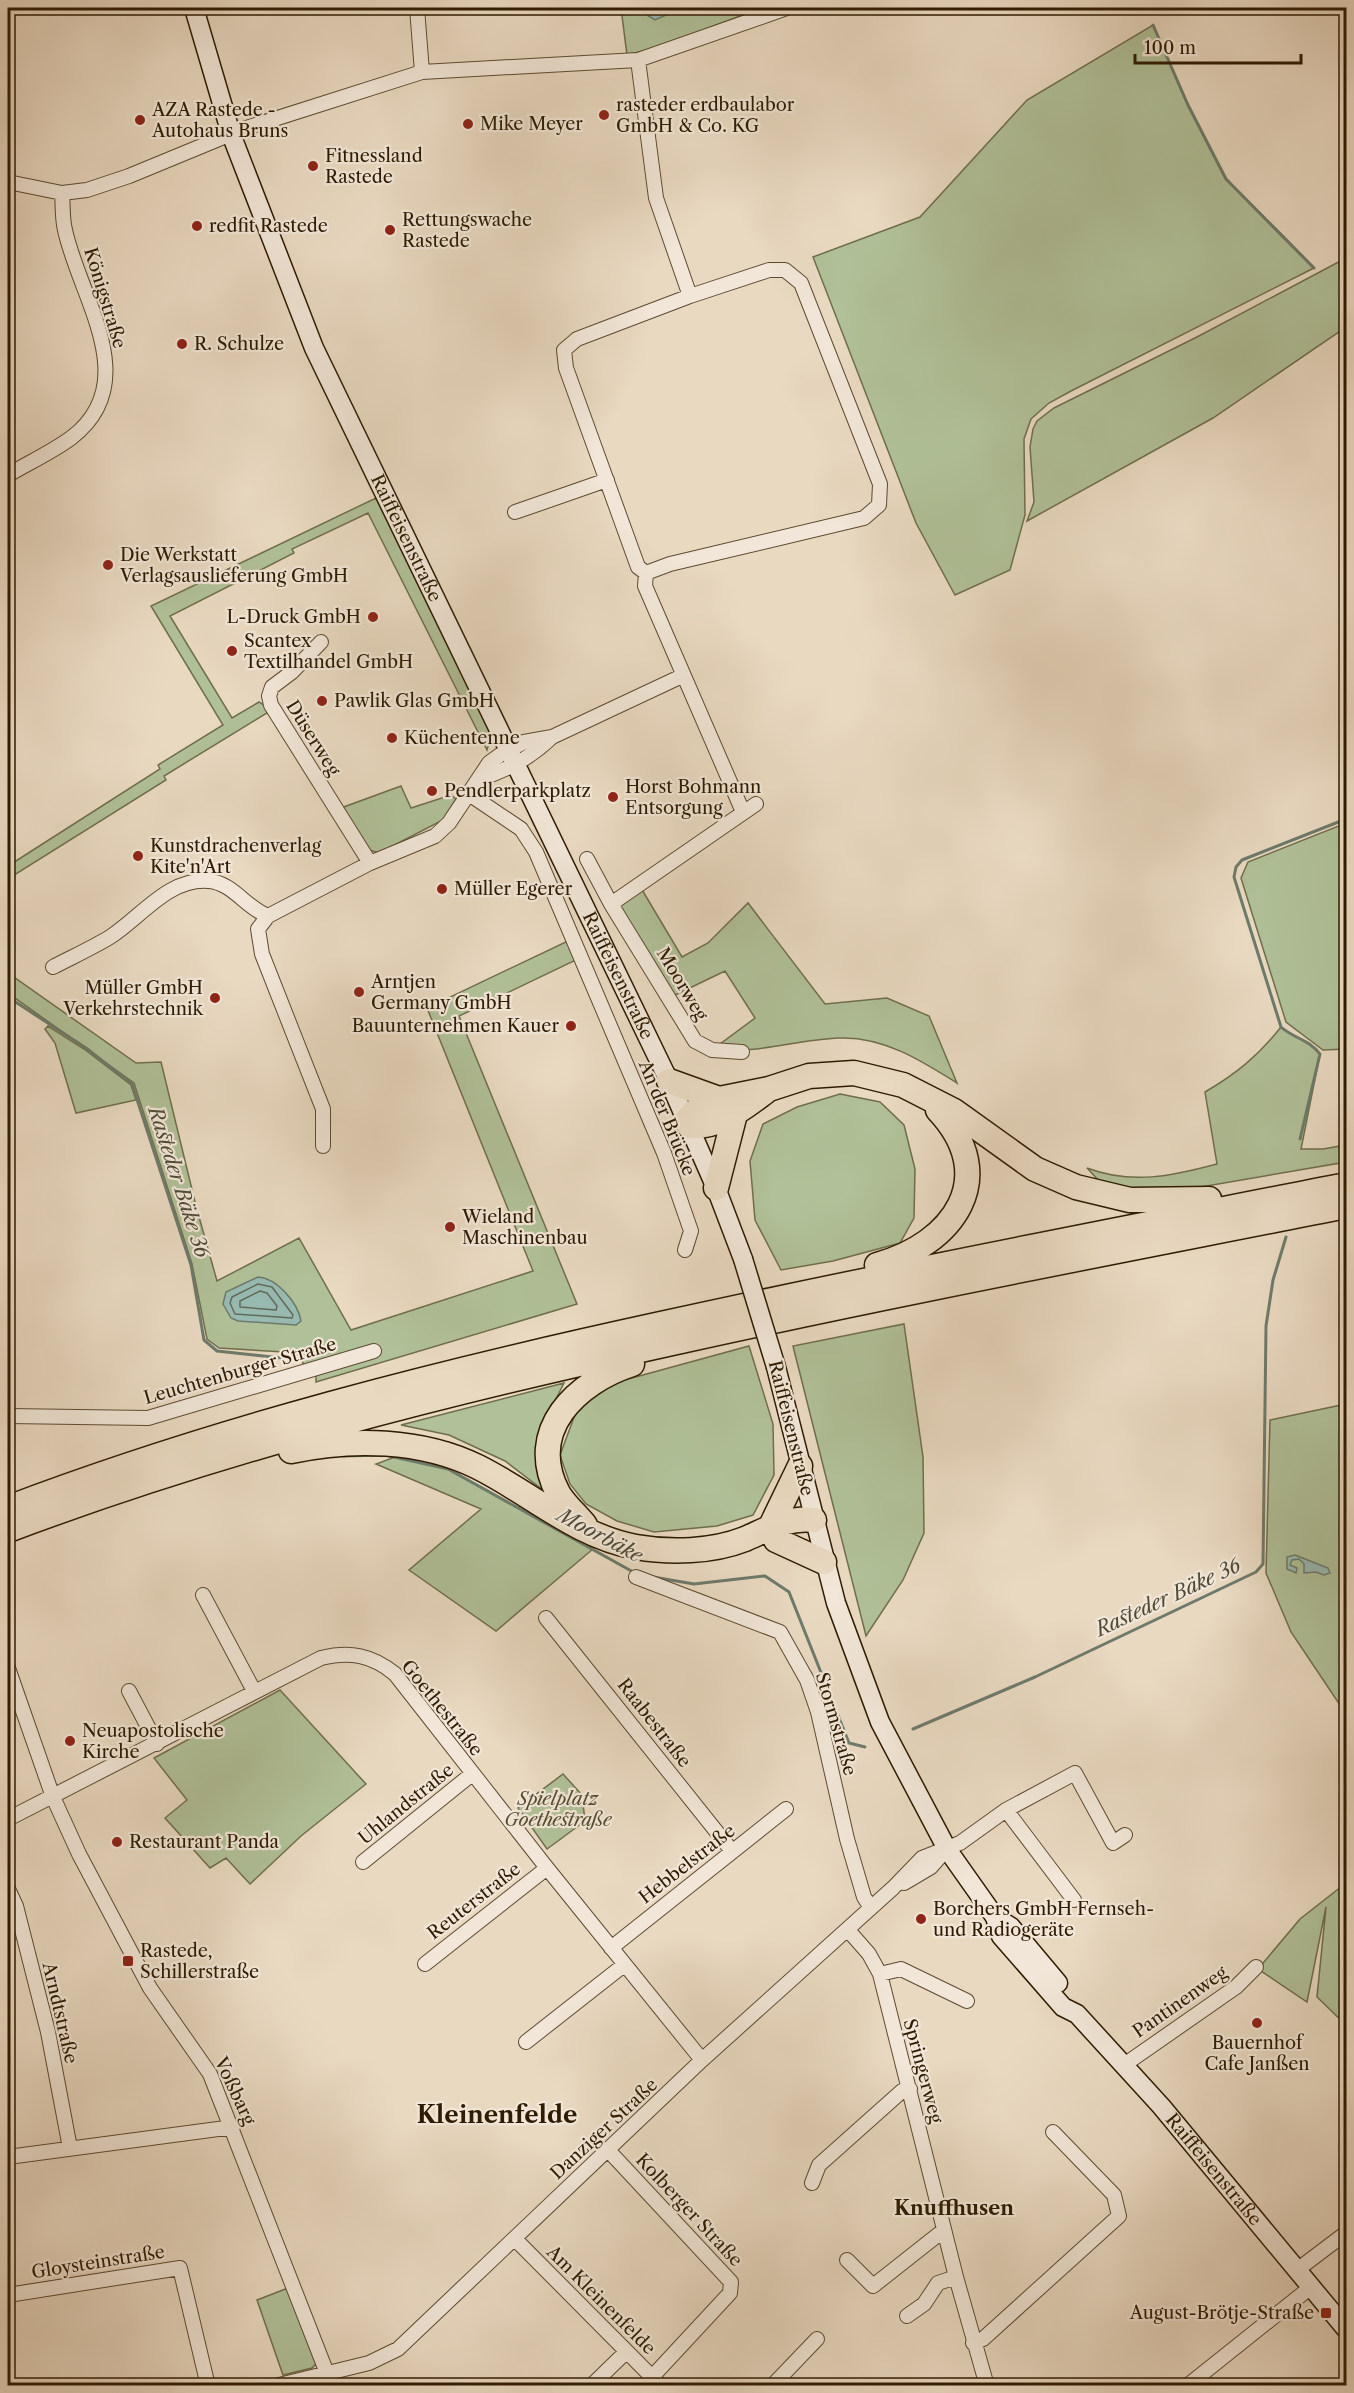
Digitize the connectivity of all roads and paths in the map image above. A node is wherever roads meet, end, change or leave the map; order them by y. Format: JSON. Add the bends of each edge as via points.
{"nodes":[{"id":1,"x":194,"y":8,"type":"edge"},
{"id":2,"x":417,"y":8,"type":"edge"},
{"id":3,"x":787,"y":8,"type":"edge"},
{"id":4,"x":638,"y":60,"type":"junction"},
{"id":5,"x":422,"y":72,"type":"junction"},
{"id":6,"x":231,"y":134,"type":"junction"},
{"id":7,"x":8,"y":182,"type":"edge"},
{"id":8,"x":62,"y":193,"type":"junction"},
{"id":9,"x":690,"y":297,"type":"junction"},
{"id":10,"x":8,"y":475,"type":"edge"},
{"id":11,"x":607,"y":480,"type":"junction"},
{"id":12,"x":515,"y":512,"type":"dead end"},
{"id":13,"x":646,"y":573,"type":"junction"},
{"id":14,"x":321,"y":642,"type":"dead end"},
{"id":15,"x":682,"y":676,"type":"junction"},
{"id":16,"x":513,"y":757,"type":"junction"},
{"id":17,"x":469,"y":794,"type":"junction"},
{"id":18,"x":756,"y":804,"type":"dead end"},
{"id":19,"x":743,"y":812,"type":"junction"},
{"id":20,"x":587,"y":859,"type":"dead end"},
{"id":21,"x":370,"y":863,"type":"junction"},
{"id":22,"x":611,"y":904,"type":"junction"},
{"id":23,"x":268,"y":916,"type":"junction"},
{"id":24,"x":52,"y":967,"type":"dead end"},
{"id":25,"x":742,"y":1052,"type":"dead end"},
{"id":26,"x":669,"y":1081,"type":"junction"},
{"id":27,"x":926,"y":1097,"type":"junction"},
{"id":28,"x":727,"y":1106,"type":"junction"},
{"id":29,"x":688,"y":1123,"type":"junction"},
{"id":30,"x":323,"y":1146,"type":"dead end"},
{"id":31,"x":1347,"y":1180,"type":"edge"},
{"id":32,"x":1347,"y":1185,"type":"edge"},
{"id":33,"x":716,"y":1188,"type":"junction"},
{"id":34,"x":1347,"y":1206,"type":"edge"},
{"id":35,"x":685,"y":1250,"type":"dead end"},
{"id":36,"x":743,"y":1316,"type":"junction"},
{"id":37,"x":374,"y":1351,"type":"dead end"},
{"id":38,"x":8,"y":1416,"type":"edge"},
{"id":39,"x":800,"y":1466,"type":"junction"},
{"id":40,"x":107,"y":1495,"type":"junction"},
{"id":41,"x":8,"y":1508,"type":"edge"},
{"id":42,"x":814,"y":1523,"type":"junction"},
{"id":43,"x":8,"y":1530,"type":"edge"},
{"id":44,"x":593,"y":1533,"type":"junction"},
{"id":45,"x":774,"y":1533,"type":"junction"},
{"id":46,"x":824,"y":1562,"type":"junction"},
{"id":47,"x":636,"y":1577,"type":"dead end"},
{"id":48,"x":203,"y":1595,"type":"dead end"},
{"id":49,"x":546,"y":1618,"type":"dead end"},
{"id":50,"x":8,"y":1668,"type":"edge"},
{"id":51,"x":129,"y":1691,"type":"dead end"},
{"id":52,"x":254,"y":1691,"type":"junction"},
{"id":53,"x":157,"y":1744,"type":"junction"},
{"id":54,"x":472,"y":1774,"type":"junction"},
{"id":55,"x":53,"y":1797,"type":"junction"},
{"id":56,"x":786,"y":1809,"type":"dead end"},
{"id":57,"x":1006,"y":1810,"type":"junction"},
{"id":58,"x":8,"y":1819,"type":"edge"},
{"id":59,"x":1125,"y":1835,"type":"dead end"},
{"id":60,"x":947,"y":1850,"type":"junction"},
{"id":61,"x":732,"y":1851,"type":"junction"},
{"id":62,"x":363,"y":1862,"type":"dead end"},
{"id":63,"x":546,"y":1868,"type":"junction"},
{"id":64,"x":8,"y":1889,"type":"edge"},
{"id":65,"x":1074,"y":1900,"type":"dead end"},
{"id":66,"x":871,"y":1908,"type":"junction"},
{"id":67,"x":848,"y":1930,"type":"junction"},
{"id":68,"x":611,"y":1948,"type":"junction"},
{"id":69,"x":425,"y":1964,"type":"dead end"},
{"id":70,"x":624,"y":1965,"type":"junction"},
{"id":71,"x":1256,"y":1967,"type":"dead end"},
{"id":72,"x":880,"y":1974,"type":"junction"},
{"id":73,"x":967,"y":2001,"type":"dead end"},
{"id":74,"x":526,"y":2042,"type":"dead end"},
{"id":75,"x":702,"y":2060,"type":"junction"},
{"id":76,"x":1124,"y":2064,"type":"junction"},
{"id":77,"x":910,"y":2089,"type":"junction"},
{"id":78,"x":233,"y":2127,"type":"junction"},
{"id":79,"x":1053,"y":2132,"type":"dead end"},
{"id":80,"x":70,"y":2148,"type":"junction"},
{"id":81,"x":608,"y":2150,"type":"junction"},
{"id":82,"x":8,"y":2157,"type":"edge"},
{"id":83,"x":812,"y":2183,"type":"dead end"},
{"id":84,"x":944,"y":2230,"type":"junction"},
{"id":85,"x":1347,"y":2233,"type":"edge"},
{"id":86,"x":515,"y":2239,"type":"junction"},
{"id":87,"x":847,"y":2260,"type":"dead end"},
{"id":88,"x":1297,"y":2270,"type":"junction"},
{"id":89,"x":956,"y":2277,"type":"junction"},
{"id":90,"x":1311,"y":2287,"type":"junction"},
{"id":91,"x":8,"y":2295,"type":"edge"},
{"id":92,"x":908,"y":2316,"type":"dead end"},
{"id":93,"x":1347,"y":2329,"type":"edge"},
{"id":94,"x":817,"y":2339,"type":"dead end"},
{"id":95,"x":973,"y":2343,"type":"junction"},
{"id":96,"x":626,"y":2352,"type":"junction"},
{"id":97,"x":330,"y":2380,"type":"edge"},
{"id":98,"x":657,"y":2381,"type":"edge"},
{"id":99,"x":208,"y":2385,"type":"edge"},
{"id":100,"x":275,"y":2385,"type":"edge"},
{"id":101,"x":591,"y":2385,"type":"edge"},
{"id":102,"x":772,"y":2385,"type":"edge"},
{"id":103,"x":987,"y":2385,"type":"edge"},
{"id":104,"x":1187,"y":2385,"type":"edge"}],
"edges":[{"from":1,"to":6,"type":"main road","name":"Raiffeisenstraße"},
{"from":2,"to":5,"type":"street"},
{"from":3,"to":4,"type":"street"},
{"from":4,"to":5,"type":"street"},
{"from":4,"to":9,"type":"street","via":[[656,198]]},
{"from":5,"to":6,"type":"street"},
{"from":6,"to":8,"type":"street","via":[[120,179]]},
{"from":6,"to":16,"type":"main road","name":"Raiffeisenstraße","via":[[314,348]]},
{"from":7,"to":8,"type":"street"},
{"from":8,"to":10,"type":"street","name":"Königstraße","via":[[64,229],[102,341],[106,372],[103,391],[92,416],[72,437]]},
{"from":9,"to":11,"type":"street","via":[[577,339],[564,350],[566,368]]},
{"from":9,"to":13,"type":"street","via":[[769,270],[785,270],[794,275],[801,283],[881,495],[879,505],[864,518]]},
{"from":11,"to":12,"type":"street"},
{"from":11,"to":13,"type":"street","via":[[638,567]]},
{"from":13,"to":15,"type":"street","via":[[645,586]]},
{"from":14,"to":21,"type":"street","name":"Düserweg","via":[[272,687],[269,696]]},
{"from":15,"to":16,"type":"street","via":[[552,737],[531,757]]},
{"from":15,"to":19,"type":"street"},
{"from":16,"to":17,"type":"street","via":[[480,779]]},
{"from":16,"to":26,"type":"main road","name":"Raiffeisenstraße"},
{"from":17,"to":21,"type":"street","via":[[435,836]]},
{"from":17,"to":35,"type":"street","name":"An der Brücke","via":[[521,829],[536,852],[664,1153],[691,1231]]},
{"from":18,"to":19,"type":"street"},
{"from":19,"to":22,"type":"street"},
{"from":20,"to":22,"type":"street","name":"Moorweg"},
{"from":21,"to":23,"type":"street"},
{"from":22,"to":25,"type":"street","name":"Moorweg","via":[[695,1041],[712,1050]]},
{"from":23,"to":24,"type":"street","via":[[221,884],[193,882],[174,889],[111,936]]},
{"from":23,"to":30,"type":"street","via":[[258,929],[262,954],[322,1108]]},
{"from":26,"to":28,"type":"highway"},
{"from":26,"to":29,"type":"main road","name":"Raiffeisenstraße"},
{"from":27,"to":28,"type":"highway","via":[[881,1078],[854,1073],[809,1076]]},
{"from":27,"to":31,"type":"highway","via":[[954,1111],[1035,1169],[1103,1196],[1178,1202],[1240,1197],[1337,1177]]},
{"from":27,"to":36,"type":"highway","via":[[955,1130],[968,1165],[963,1200],[954,1218],[940,1234],[909,1254],[780,1289]]},
{"from":28,"to":29,"type":"highway","via":[[694,1112]]},
{"from":28,"to":33,"type":"highway"},
{"from":29,"to":33,"type":"main road","name":"Raiffeisenstraße"},
{"from":32,"to":36,"type":"highway"},
{"from":33,"to":39,"type":"main road","name":"Raiffeisenstraße","bridge":true,"via":[[743,1259],[776,1367]]},
{"from":34,"to":36,"type":"highway"},
{"from":36,"to":40,"type":"highway","via":[[241,1452]]},
{"from":36,"to":41,"type":"highway","via":[[563,1345],[345,1401],[224,1436]]},
{"from":36,"to":44,"type":"highway","via":[[723,1341],[649,1359],[601,1376],[560,1412],[550,1442],[552,1474],[562,1498]]},
{"from":37,"to":38,"type":"street","name":"Leuchtenburger Straße","via":[[148,1418]]},
{"from":39,"to":42,"type":"main road","name":"Raiffeisenstraße"},
{"from":39,"to":45,"type":"highway"},
{"from":40,"to":43,"type":"highway"},
{"from":40,"to":44,"type":"highway","via":[[133,1497],[305,1448],[385,1443],[448,1455],[478,1467],[563,1520]]},
{"from":42,"to":45,"type":"highway","via":[[801,1519]]},
{"from":42,"to":46,"type":"main road","name":"Raiffeisenstraße"},
{"from":44,"to":45,"type":"highway","via":[[636,1547],[683,1550]]},
{"from":45,"to":46,"type":"highway"},
{"from":46,"to":60,"type":"main road","name":"Raiffeisenstraße","via":[[880,1722]]},
{"from":47,"to":66,"type":"street","name":"Stormstraße","via":[[780,1632],[807,1680],[818,1712],[847,1839]]},
{"from":48,"to":52,"type":"street"},
{"from":49,"to":61,"type":"street","name":"Raabestraße"},
{"from":50,"to":55,"type":"street"},
{"from":51,"to":53,"type":"street"},
{"from":52,"to":53,"type":"street","name":"Goethestraße"},
{"from":52,"to":54,"type":"street","name":"Goethestraße","via":[[321,1658],[354,1654],[370,1658],[395,1674]]},
{"from":53,"to":55,"type":"street","name":"Goethestraße"},
{"from":54,"to":62,"type":"street","name":"Uhlandstraße"},
{"from":54,"to":63,"type":"street","name":"Goethestraße"},
{"from":55,"to":58,"type":"street","name":"Goethestraße"},
{"from":55,"to":78,"type":"street","name":"Voßbarg","via":[[150,1988],[210,2074]]},
{"from":56,"to":61,"type":"street","name":"Hebbelstraße"},
{"from":57,"to":59,"type":"street","name":"Danziger Straße","via":[[1075,1773],[1113,1844]]},
{"from":57,"to":60,"type":"street","name":"Danziger Straße"},
{"from":57,"to":65,"type":"street"},
{"from":60,"to":66,"type":"street","name":"Danziger Straße","via":[[922,1858]]},
{"from":60,"to":76,"type":"main road","name":"Raiffeisenstraße","via":[[996,1917],[1002,1936],[1063,2007],[1077,2014]]},
{"from":61,"to":68,"type":"street","name":"Hebbelstraße"},
{"from":63,"to":68,"type":"street","name":"Goethestraße"},
{"from":63,"to":69,"type":"street","name":"Reuterstraße"},
{"from":64,"to":80,"type":"street","name":"Arndtstraße","via":[[16,1906],[48,2032]]},
{"from":66,"to":67,"type":"street","name":"Danziger Straße"},
{"from":67,"to":72,"type":"street","name":"Springerweg"},
{"from":67,"to":75,"type":"street","name":"Danziger Straße"},
{"from":68,"to":70,"type":"street","name":"Goethestraße"},
{"from":70,"to":74,"type":"street"},
{"from":70,"to":75,"type":"street","name":"Goethestraße"},
{"from":71,"to":76,"type":"street","name":"Pantinenweg","via":[[1236,1987]]},
{"from":72,"to":73,"type":"street","via":[[901,1969]]},
{"from":72,"to":77,"type":"street","name":"Springerweg"},
{"from":75,"to":81,"type":"street","name":"Danziger Straße"},
{"from":76,"to":88,"type":"main road","name":"Raiffeisenstraße"},
{"from":77,"to":83,"type":"street","via":[[902,2091],[819,2165]]},
{"from":77,"to":84,"type":"street","name":"Springerweg"},
{"from":78,"to":80,"type":"street"},
{"from":78,"to":97,"type":"street","name":"Voßbarg"},
{"from":79,"to":95,"type":"street","via":[[1114,2195],[1119,2216]]},
{"from":80,"to":82,"type":"street"},
{"from":81,"to":86,"type":"street","name":"Danziger Straße"},
{"from":81,"to":98,"type":"street","name":"Kolberger Straße","via":[[731,2282],[730,2294]]},
{"from":84,"to":87,"type":"street","via":[[873,2286]]},
{"from":84,"to":89,"type":"street","name":"Springerweg"},
{"from":85,"to":88,"type":"street"},
{"from":86,"to":96,"type":"street","name":"Am Kleinenfelde"},
{"from":86,"to":97,"type":"street","name":"Danziger Straße","via":[[398,2349]]},
{"from":88,"to":90,"type":"main road","name":"Raiffeisenstraße"},
{"from":89,"to":92,"type":"street","via":[[938,2283],[924,2304]]},
{"from":89,"to":95,"type":"street","name":"Springerweg"},
{"from":90,"to":93,"type":"main road","name":"Raiffeisenstraße"},
{"from":90,"to":104,"type":"street"},
{"from":91,"to":99,"type":"street","name":"Gloysteinstraße","via":[[180,2268]]},
{"from":94,"to":102,"type":"street"},
{"from":95,"to":103,"type":"street","name":"Springerweg"},
{"from":96,"to":98,"type":"street","name":"Am Kleinenfelde"},
{"from":96,"to":101,"type":"street"},
{"from":97,"to":100,"type":"street","name":"Danziger Straße"}]}
